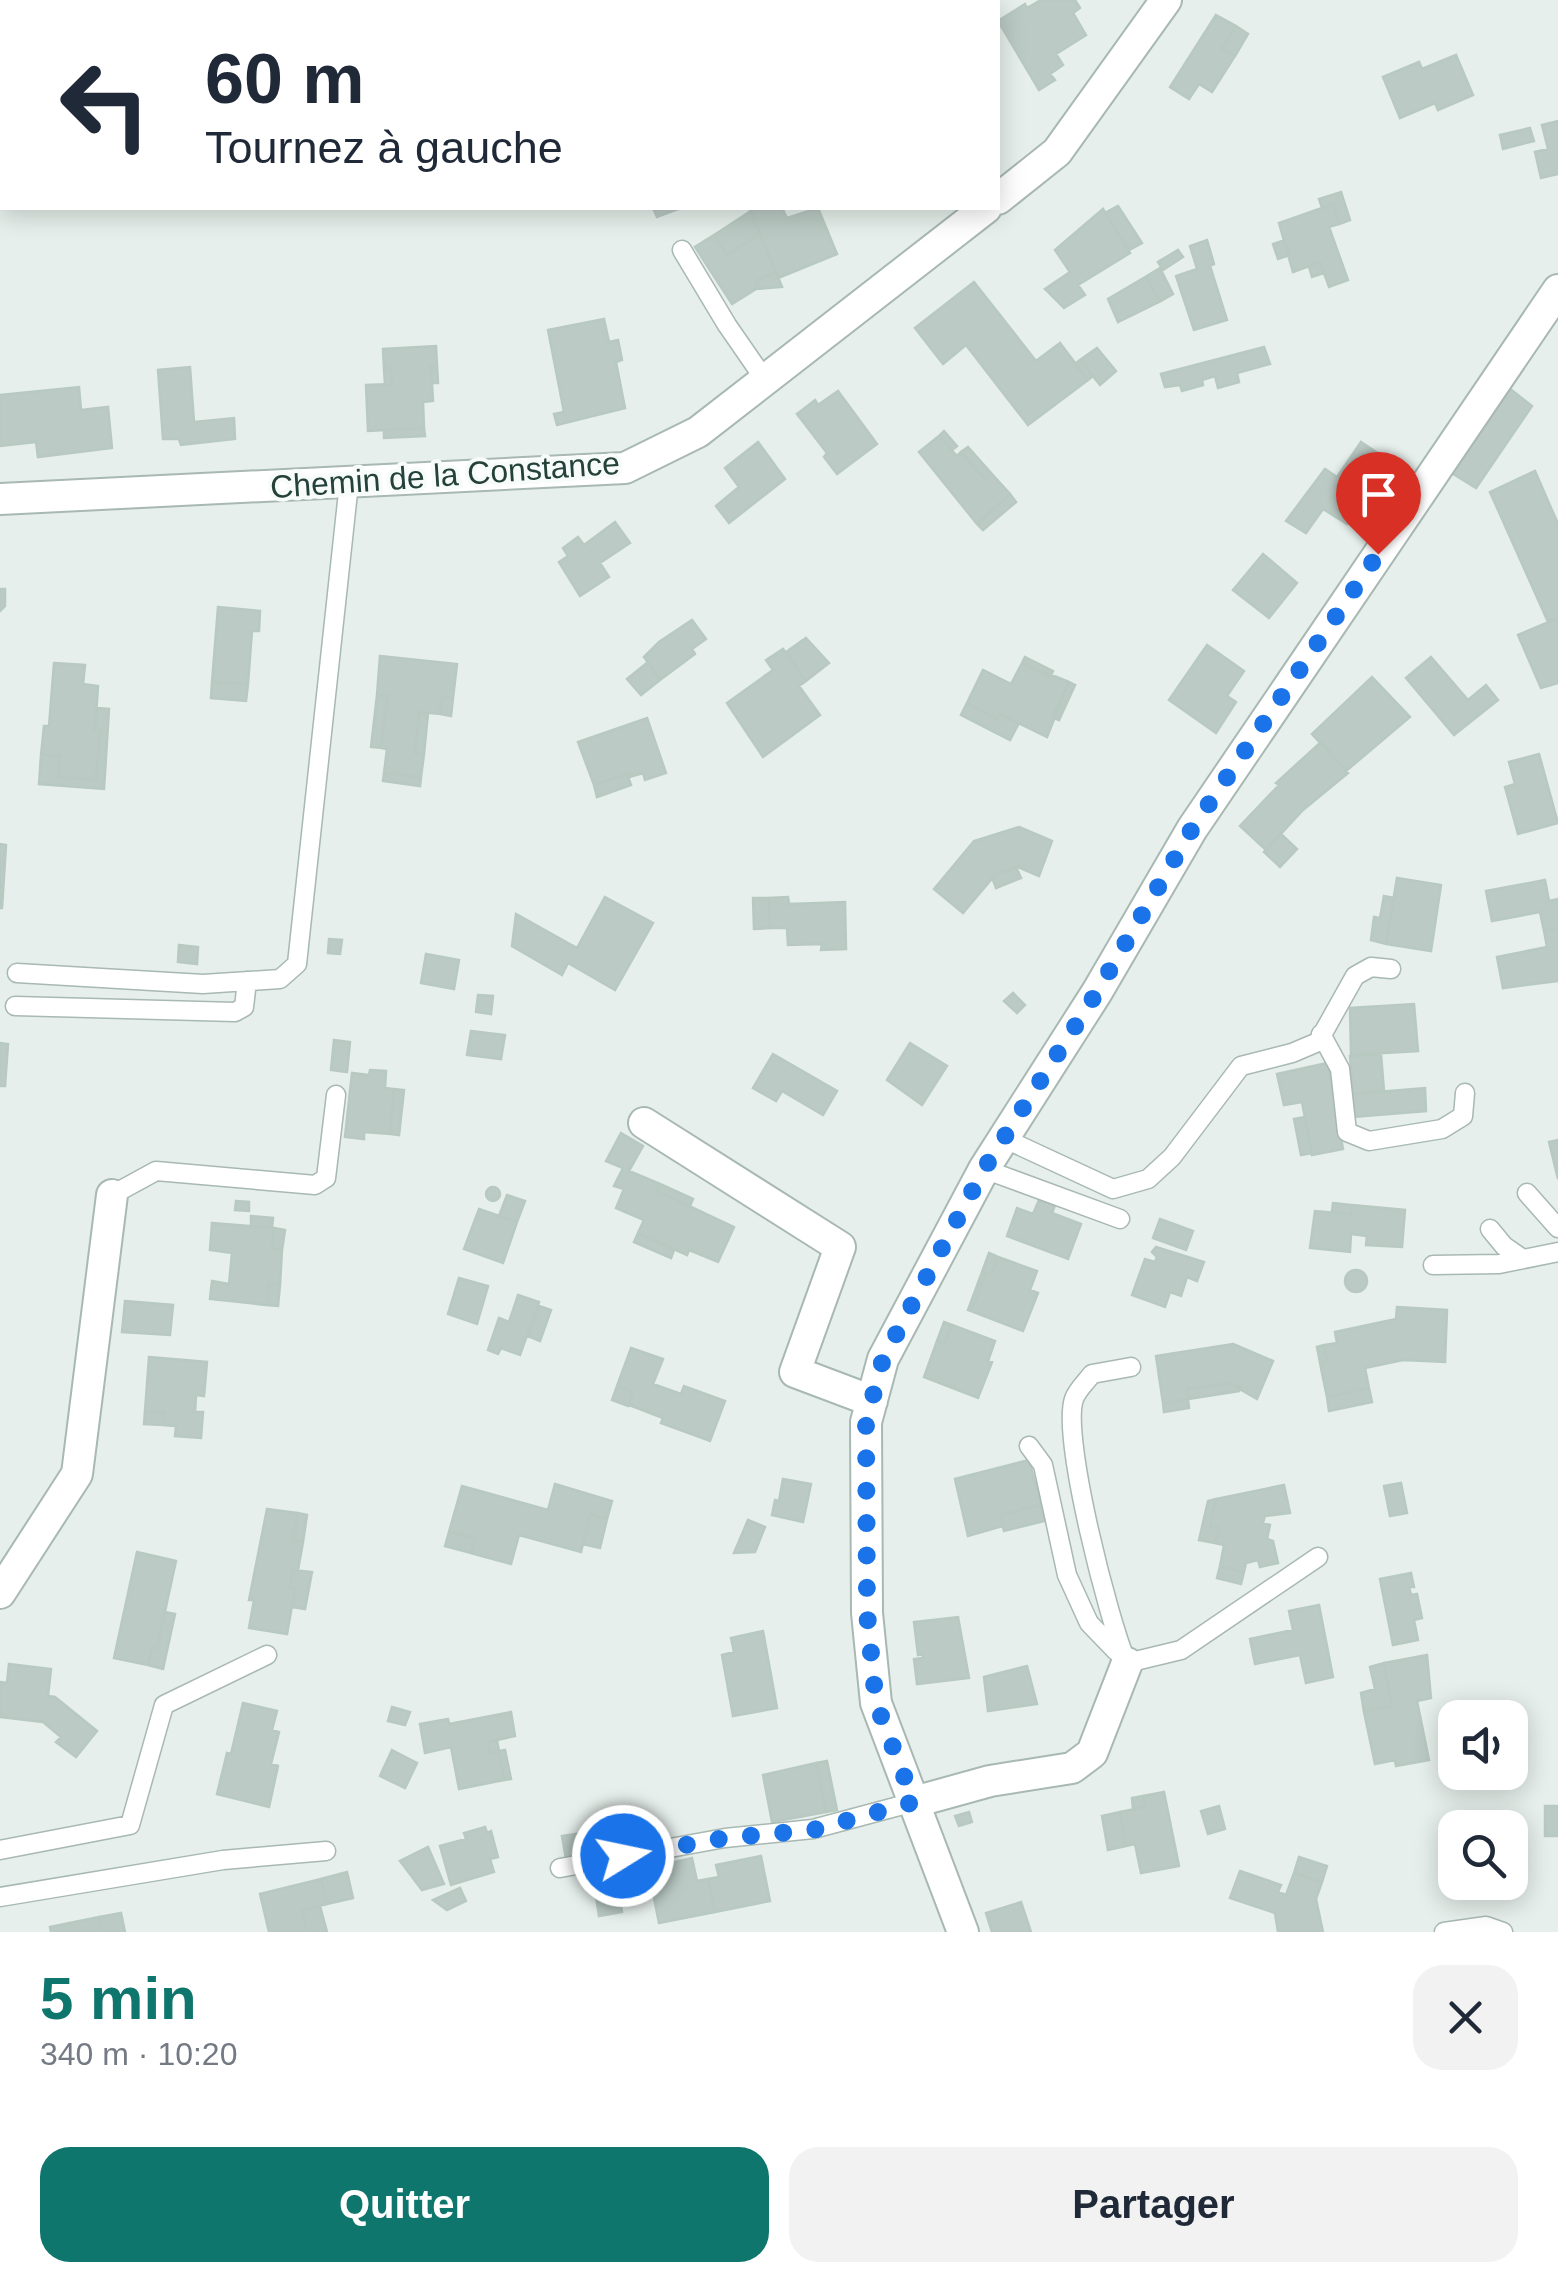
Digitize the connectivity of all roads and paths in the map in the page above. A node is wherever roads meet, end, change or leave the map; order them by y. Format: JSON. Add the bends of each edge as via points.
{"nodes":[{"id":1,"x":1166,"y":0,"type":"edge"},
{"id":2,"x":1000,"y":197,"type":"edge"},
{"id":3,"x":983,"y":210,"type":"edge"},
{"id":4,"x":682,"y":250,"type":"dead end"},
{"id":5,"x":1558,"y":290,"type":"edge"},
{"id":6,"x":765,"y":380,"type":"junction"},
{"id":7,"x":349,"y":483,"type":"junction"},
{"id":8,"x":0,"y":499,"type":"edge"},
{"id":9,"x":1391,"y":969,"type":"dead end"},
{"id":10,"x":17,"y":973,"type":"dead end"},
{"id":11,"x":247,"y":981,"type":"junction"},
{"id":12,"x":15,"y":1006,"type":"dead end"},
{"id":13,"x":1322,"y":1034,"type":"junction"},
{"id":14,"x":1465,"y":1093,"type":"dead end"},
{"id":15,"x":336,"y":1094,"type":"dead end"},
{"id":16,"x":644,"y":1123,"type":"dead end"},
{"id":17,"x":1003,"y":1138,"type":"junction"},
{"id":18,"x":984,"y":1169,"type":"junction"},
{"id":19,"x":1527,"y":1192,"type":"dead end"},
{"id":20,"x":112,"y":1195,"type":"joint"},
{"id":21,"x":1120,"y":1218,"type":"dead end"},
{"id":22,"x":1558,"y":1228,"type":"edge"},
{"id":23,"x":1490,"y":1229,"type":"dead end"},
{"id":24,"x":1558,"y":1252,"type":"edge"},
{"id":25,"x":1523,"y":1259,"type":"junction"},
{"id":26,"x":1433,"y":1264,"type":"dead end"},
{"id":27,"x":1132,"y":1367,"type":"dead end"},
{"id":28,"x":872,"y":1401,"type":"junction"},
{"id":29,"x":1029,"y":1446,"type":"dead end"},
{"id":30,"x":1318,"y":1557,"type":"dead end"},
{"id":31,"x":0,"y":1593,"type":"edge"},
{"id":32,"x":267,"y":1655,"type":"dead end"},
{"id":33,"x":1126,"y":1662,"type":"junction"},
{"id":34,"x":914,"y":1802,"type":"junction"},
{"id":35,"x":0,"y":1850,"type":"edge"},
{"id":36,"x":326,"y":1851,"type":"dead end"},
{"id":37,"x":560,"y":1868,"type":"dead end"},
{"id":38,"x":0,"y":1898,"type":"edge"},
{"id":39,"x":963,"y":1932,"type":"edge"},
{"id":40,"x":1444,"y":1932,"type":"edge"},
{"id":41,"x":1503,"y":1932,"type":"edge"}],
"edges":[{"from":1,"to":2,"type":"street","via":[[1057,152]]},
{"from":3,"to":6,"type":"street","name":"Chemin de la Constance"},
{"from":4,"to":6,"type":"lane"},
{"from":5,"to":17,"type":"street","via":[[1192,829]]},
{"from":6,"to":7,"type":"street","name":"Chemin de la Constance","via":[[698,432],[625,468]]},
{"from":7,"to":8,"type":"street","name":"Chemin de la Constance"},
{"from":7,"to":11,"type":"lane","via":[[297,964],[280,979]]},
{"from":9,"to":13,"type":"lane","via":[[1371,967],[1355,976]]},
{"from":10,"to":11,"type":"lane"},
{"from":11,"to":12,"type":"lane","via":[[244,1007],[235,1012]]},
{"from":13,"to":14,"type":"lane","via":[[1340,1069],[1347,1132],[1369,1142],[1442,1129],[1463,1116]]},
{"from":13,"to":17,"type":"lane","via":[[1292,1053],[1242,1066],[1148,1179],[1113,1189]]},
{"from":15,"to":20,"type":"lane","via":[[326,1178],[315,1186],[156,1172]]},
{"from":16,"to":28,"type":"street","via":[[840,1247],[795,1372]]},
{"from":17,"to":18,"type":"street"},
{"from":18,"to":21,"type":"lane"},
{"from":18,"to":28,"type":"street","via":[[883,1359]]},
{"from":19,"to":22,"type":"lane"},
{"from":20,"to":31,"type":"street","via":[[76,1474]]},
{"from":23,"to":25,"type":"lane"},
{"from":24,"to":25,"type":"lane"},
{"from":25,"to":26,"type":"lane"},
{"from":27,"to":33,"type":"lane","via":[[1092,1374],[1074,1397],[1071,1418],[1080,1486]]},
{"from":28,"to":34,"type":"street","via":[[866,1422],[867,1613],[876,1703]]},
{"from":29,"to":33,"type":"lane","via":[[1043,1465],[1067,1575],[1089,1623]]},
{"from":30,"to":33,"type":"lane","via":[[1180,1650]]},
{"from":32,"to":35,"type":"lane","via":[[164,1706],[130,1824]]},
{"from":33,"to":34,"type":"street","via":[[1092,1753],[1072,1768]]},
{"from":34,"to":37,"type":"lane","via":[[813,1830],[725,1838]]},
{"from":34,"to":39,"type":"street"},
{"from":36,"to":38,"type":"lane","via":[[223,1860]]},
{"from":40,"to":41,"type":"lane","via":[[1486,1926]]}]}
